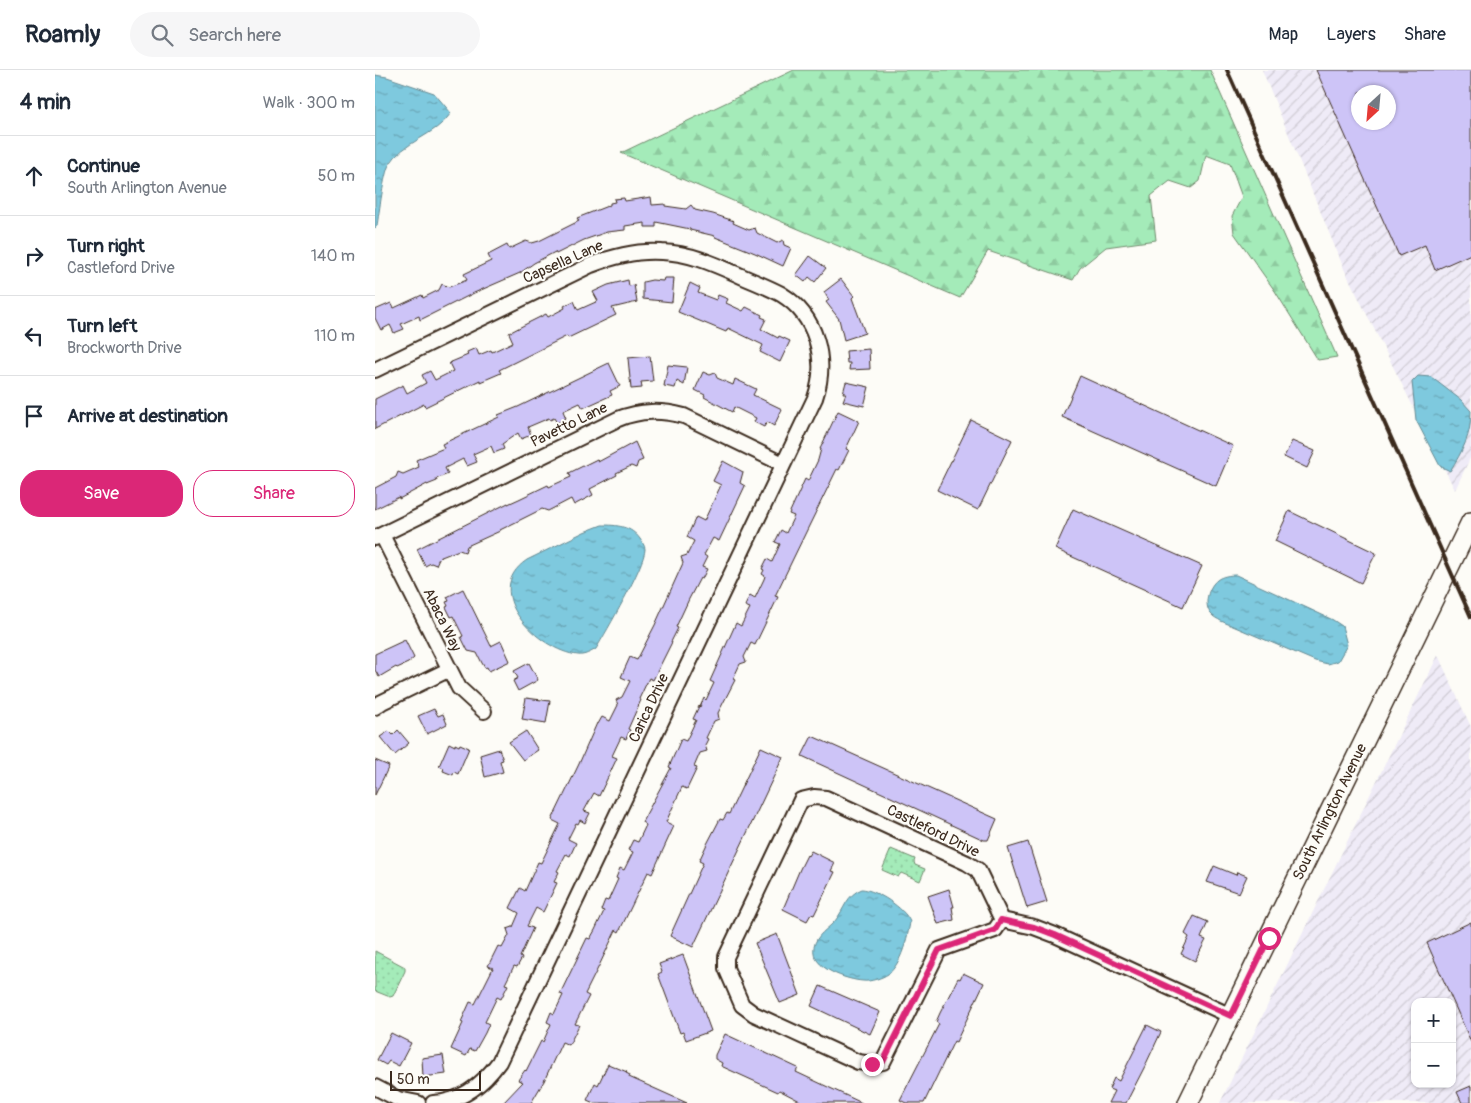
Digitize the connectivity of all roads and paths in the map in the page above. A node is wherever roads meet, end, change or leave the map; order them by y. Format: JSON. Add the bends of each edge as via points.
{"nodes":[{"id":1,"x":798,"y":308,"type":"joint"},
{"id":2,"x":375,"y":370,"type":"edge"},
{"id":3,"x":783,"y":464,"type":"junction"},
{"id":4,"x":1471,"y":522,"type":"edge"},
{"id":5,"x":378,"y":537,"type":"edge"},
{"id":6,"x":448,"y":670,"type":"junction"},
{"id":7,"x":375,"y":707,"type":"edge"},
{"id":8,"x":484,"y":711,"type":"dead end"},
{"id":9,"x":1001,"y":920,"type":"junction"},
{"id":10,"x":1231,"y":1016,"type":"junction"},
{"id":11,"x":375,"y":1087,"type":"edge"},
{"id":12,"x":417,"y":1103,"type":"edge"},
{"id":13,"x":433,"y":1103,"type":"edge"},
{"id":14,"x":1188,"y":1103,"type":"edge"}],
"edges":[{"from":1,"to":2,"type":"street","name":"Capsella Lane","via":[[779,293],[695,258],[663,252],[622,254],[591,265]]},
{"from":1,"to":3,"type":"street","name":"Carica Drive","via":[[816,338],[821,374],[815,398]]},
{"from":3,"to":5,"type":"street","name":"Pavetto Lane","via":[[684,416],[667,411],[643,412],[618,420]]},
{"from":3,"to":13,"type":"street","name":"Carica Drive","via":[[499,1062],[479,1085],[461,1096]]},
{"from":4,"to":10,"type":"main road","name":"South Arlington Avenue"},
{"from":5,"to":6,"type":"street","name":"Abaca Way"},
{"from":6,"to":7,"type":"street"},
{"from":6,"to":8,"type":"street","name":"Abaca Way","via":[[459,688]]},
{"from":9,"to":9,"type":"street","name":"Castleford Drive","via":[[995,930],[939,950],[883,1062],[872,1064],[858,1062],[754,1014],[741,1005],[726,968],[726,956],[801,800],[813,797],[826,798],[978,870]]},
{"from":9,"to":10,"type":"street","via":[[1055,935]]},
{"from":10,"to":14,"type":"main road","name":"South Arlington Avenue"},
{"from":11,"to":12,"type":"street","via":[[399,1099]]}]}
